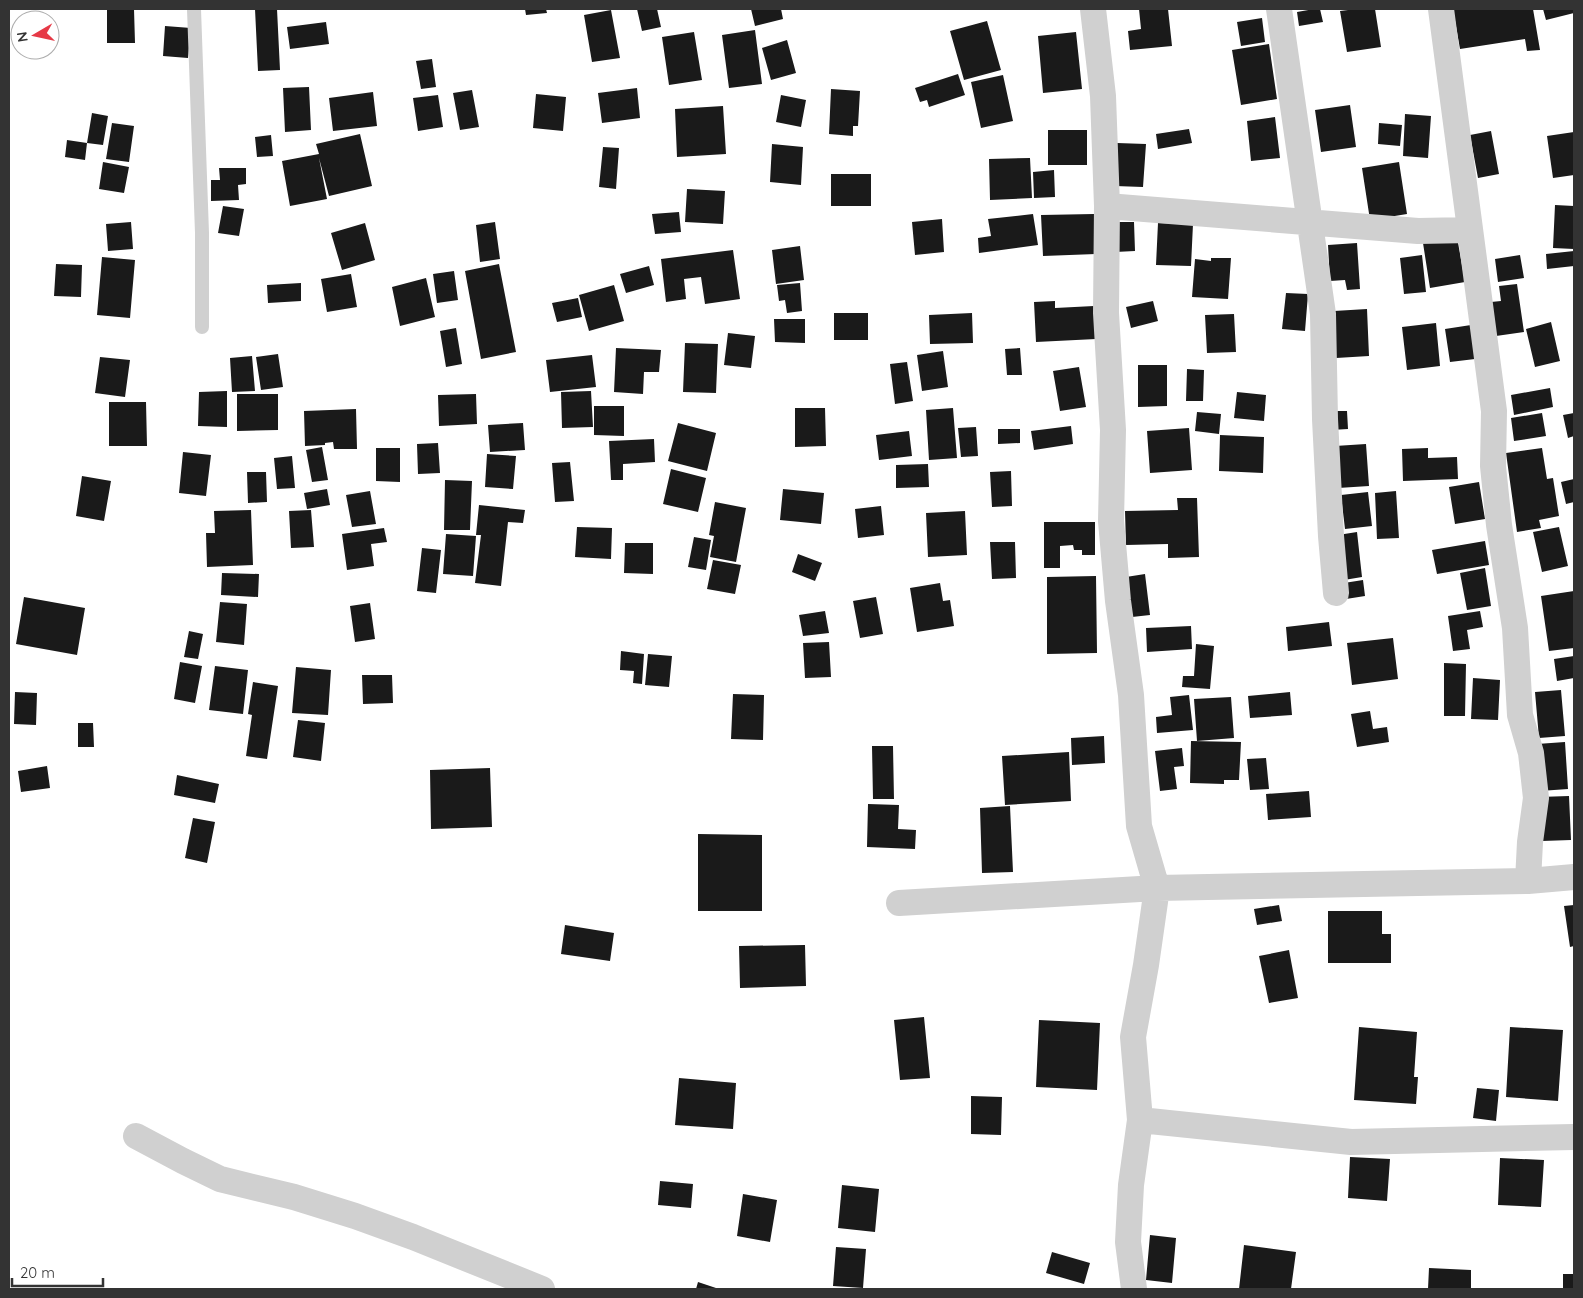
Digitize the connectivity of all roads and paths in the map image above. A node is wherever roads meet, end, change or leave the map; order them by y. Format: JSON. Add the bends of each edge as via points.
{"nodes":[{"id":1,"x":194,"y":9,"type":"edge"},
{"id":2,"x":1093,"y":9,"type":"edge"},
{"id":3,"x":1279,"y":9,"type":"edge"},
{"id":4,"x":1441,"y":9,"type":"edge"},
{"id":5,"x":1107,"y":206,"type":"junction"},
{"id":6,"x":1310,"y":222,"type":"junction"},
{"id":7,"x":1470,"y":230,"type":"junction"},
{"id":8,"x":202,"y":327,"type":"dead end"},
{"id":9,"x":1336,"y":593,"type":"dead end"},
{"id":10,"x":1574,"y":877,"type":"edge"},
{"id":11,"x":1528,"y":880,"type":"junction"},
{"id":12,"x":1157,"y":888,"type":"junction"},
{"id":13,"x":899,"y":903,"type":"dead end"},
{"id":14,"x":1140,"y":1120,"type":"junction"},
{"id":15,"x":136,"y":1136,"type":"dead end"},
{"id":16,"x":1574,"y":1137,"type":"edge"},
{"id":17,"x":542,"y":1289,"type":"edge"},
{"id":18,"x":1134,"y":1289,"type":"edge"}],
"edges":[{"from":1,"to":8,"type":"lane"},
{"from":2,"to":5,"type":"street","via":[[1104,96]]},
{"from":3,"to":6,"type":"street"},
{"from":4,"to":7,"type":"street"},
{"from":5,"to":6,"type":"street"},
{"from":5,"to":12,"type":"street","via":[[1106,313],[1113,430],[1112,521],[1118,601],[1131,695],[1139,826]]},
{"from":6,"to":7,"type":"street","via":[[1418,231]]},
{"from":6,"to":9,"type":"street","via":[[1323,314],[1325,419]]},
{"from":7,"to":11,"type":"street","via":[[1494,411],[1493,466],[1515,628],[1520,715],[1531,753],[1536,798]]},
{"from":10,"to":11,"type":"street"},
{"from":11,"to":12,"type":"street"},
{"from":12,"to":13,"type":"street"},
{"from":12,"to":14,"type":"street","via":[[1133,1037]]},
{"from":14,"to":16,"type":"street","via":[[1351,1142]]},
{"from":14,"to":18,"type":"street","via":[[1131,1185],[1128,1242]]},
{"from":15,"to":17,"type":"street","via":[[220,1179],[355,1216]]}]}
